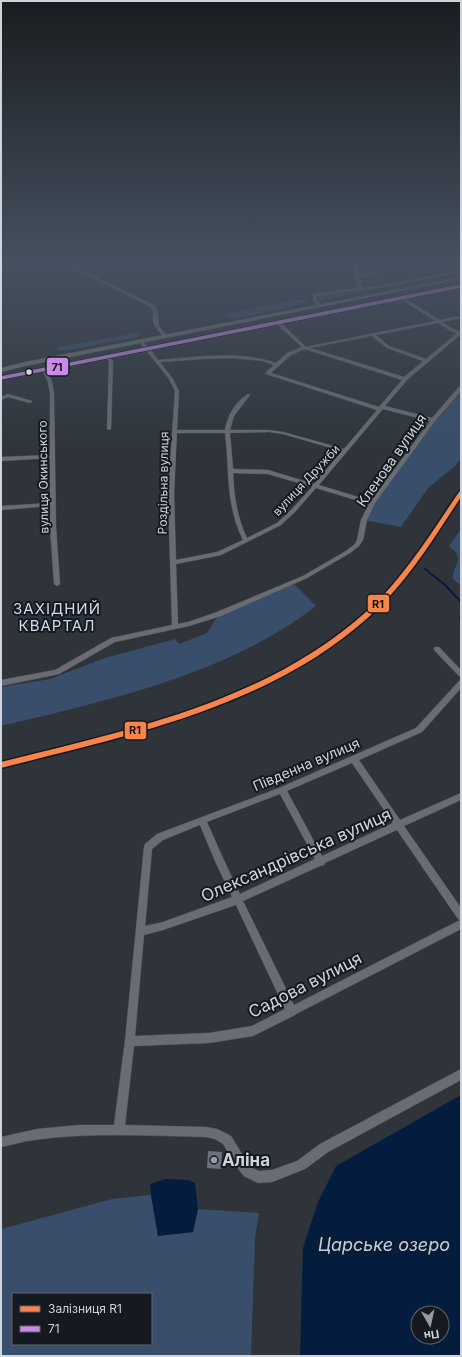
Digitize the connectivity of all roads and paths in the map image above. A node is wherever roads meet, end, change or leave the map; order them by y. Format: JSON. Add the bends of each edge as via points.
{"nodes":[{"id":1,"x":156,"y":325,"type":"edge"},
{"id":2,"x":221,"y":325,"type":"edge"},
{"id":3,"x":223,"y":325,"type":"edge"},
{"id":4,"x":266,"y":325,"type":"edge"},
{"id":5,"x":280,"y":325,"type":"edge"},
{"id":6,"x":420,"y":325,"type":"edge"},
{"id":7,"x":445,"y":325,"type":"edge"},
{"id":8,"x":231,"y":332,"type":"junction"},
{"id":9,"x":461,"y":333,"type":"edge"},
{"id":10,"x":165,"y":336,"type":"junction"},
{"id":11,"x":373,"y":336,"type":"junction"},
{"id":12,"x":141,"y":341,"type":"junction"},
{"id":13,"x":305,"y":348,"type":"junction"},
{"id":14,"x":148,"y":350,"type":"junction"},
{"id":15,"x":108,"y":358,"type":"junction"},
{"id":16,"x":158,"y":361,"type":"junction"},
{"id":17,"x":426,"y":361,"type":"junction"},
{"id":18,"x":25,"y":364,"type":"junction"},
{"id":19,"x":276,"y":364,"type":"junction"},
{"id":20,"x":1,"y":365,"type":"edge"},
{"id":21,"x":1,"y":370,"type":"edge"},
{"id":22,"x":45,"y":371,"type":"junction"},
{"id":23,"x":1,"y":378,"type":"edge"},
{"id":24,"x":399,"y":378,"type":"junction"},
{"id":25,"x":461,"y":388,"type":"edge"},
{"id":26,"x":248,"y":395,"type":"dead end"},
{"id":27,"x":1,"y":399,"type":"edge"},
{"id":28,"x":30,"y":402,"type":"dead end"},
{"id":29,"x":380,"y":408,"type":"junction"},
{"id":30,"x":433,"y":420,"type":"junction"},
{"id":31,"x":109,"y":429,"type":"dead end"},
{"id":32,"x":227,"y":431,"type":"junction"},
{"id":33,"x":174,"y":432,"type":"junction"},
{"id":34,"x":346,"y":451,"type":"junction"},
{"id":35,"x":52,"y":456,"type":"junction"},
{"id":36,"x":1,"y":459,"type":"edge"},
{"id":37,"x":230,"y":471,"type":"junction"},
{"id":38,"x":315,"y":487,"type":"junction"},
{"id":39,"x":372,"y":503,"type":"junction"},
{"id":40,"x":53,"y":504,"type":"junction"},
{"id":41,"x":1,"y":508,"type":"edge"},
{"id":42,"x":246,"y":541,"type":"junction"},
{"id":43,"x":173,"y":564,"type":"junction"},
{"id":44,"x":57,"y":584,"type":"dead end"},
{"id":45,"x":175,"y":626,"type":"junction"},
{"id":46,"x":437,"y":648,"type":"dead end"},
{"id":47,"x":461,"y":674,"type":"edge"},
{"id":48,"x":1,"y":683,"type":"edge"},
{"id":49,"x":461,"y":683,"type":"edge"},
{"id":50,"x":353,"y":758,"type":"junction"},
{"id":51,"x":282,"y":790,"type":"junction"},
{"id":52,"x":461,"y":796,"type":"edge"},
{"id":53,"x":203,"y":822,"type":"junction"},
{"id":54,"x":398,"y":826,"type":"junction"},
{"id":55,"x":321,"y":862,"type":"junction"},
{"id":56,"x":238,"y":898,"type":"junction"},
{"id":57,"x":461,"y":916,"type":"edge"},
{"id":58,"x":461,"y":924,"type":"edge"},
{"id":59,"x":140,"y":932,"type":"junction"},
{"id":60,"x":292,"y":1012,"type":"junction"},
{"id":61,"x":130,"y":1042,"type":"junction"},
{"id":62,"x":461,"y":1074,"type":"edge"},
{"id":63,"x":119,"y":1129,"type":"junction"},
{"id":64,"x":1,"y":1142,"type":"edge"}],
"edges":[{"from":1,"to":10,"type":"street"},
{"from":2,"to":10,"type":"main road"},
{"from":3,"to":8,"type":"street"},
{"from":4,"to":8,"type":"street"},
{"from":5,"to":13,"type":"street"},
{"from":6,"to":11,"type":"street"},
{"from":7,"to":9,"type":"street"},
{"from":8,"to":14,"type":"street"},
{"from":9,"to":17,"type":"street","name":"вулиця Дружби"},
{"from":10,"to":12,"type":"main road"},
{"from":11,"to":13,"type":"street"},
{"from":11,"to":17,"type":"street","via":[[388,348]]},
{"from":12,"to":14,"type":"street","name":"Роздільна вулиця"},
{"from":12,"to":18,"type":"main road"},
{"from":13,"to":19,"type":"street","via":[[291,352]]},
{"from":13,"to":24,"type":"street"},
{"from":14,"to":15,"type":"street"},
{"from":14,"to":16,"type":"street","name":"Роздільна вулиця"},
{"from":15,"to":22,"type":"street"},
{"from":15,"to":31,"type":"street","via":[[111,361],[112,372]]},
{"from":16,"to":19,"type":"street","via":[[253,358]]},
{"from":16,"to":33,"type":"street","name":"Роздільна вулиця","via":[[176,391]]},
{"from":17,"to":24,"type":"street","name":"вулиця Дружби"},
{"from":18,"to":20,"type":"main road"},
{"from":18,"to":21,"type":"main road"},
{"from":19,"to":29,"type":"street","via":[[268,372]]},
{"from":22,"to":23,"type":"street"},
{"from":22,"to":35,"type":"street","name":"вулиця Окинського","via":[[52,393]]},
{"from":24,"to":29,"type":"street","name":"вулиця Дружби"},
{"from":25,"to":30,"type":"street","name":"Кленова вулиця"},
{"from":26,"to":32,"type":"street","via":[[232,412]]},
{"from":27,"to":28,"type":"street","via":[[8,395]]},
{"from":29,"to":30,"type":"street"},
{"from":29,"to":34,"type":"street","name":"вулиця Дружби"},
{"from":30,"to":39,"type":"street","name":"Кленова вулиця"},
{"from":32,"to":33,"type":"street"},
{"from":32,"to":34,"type":"street","via":[[283,433]]},
{"from":32,"to":37,"type":"street"},
{"from":33,"to":43,"type":"street","name":"Роздільна вулиця","via":[[171,494]]},
{"from":34,"to":38,"type":"street","name":"вулиця Дружби"},
{"from":35,"to":36,"type":"street"},
{"from":35,"to":40,"type":"street","name":"вулиця Окинського"},
{"from":37,"to":38,"type":"street","via":[[268,472]]},
{"from":37,"to":42,"type":"street","via":[[234,514]]},
{"from":38,"to":39,"type":"street"},
{"from":38,"to":42,"type":"street","name":"вулиця Дружби","via":[[279,524]]},
{"from":39,"to":45,"type":"street","name":"Кленова вулиця","via":[[364,520],[360,540],[328,564],[293,583],[219,614]]},
{"from":40,"to":41,"type":"street"},
{"from":40,"to":44,"type":"street","name":"вулиця Окинського"},
{"from":42,"to":43,"type":"street","name":"вулиця Дружби","via":[[219,554]]},
{"from":43,"to":45,"type":"street","name":"Роздільна вулиця"},
{"from":45,"to":48,"type":"street","name":"Кленова вулиця","via":[[113,640],[57,672]]},
{"from":46,"to":47,"type":"street"},
{"from":49,"to":50,"type":"street","name":"Південна вулиця","via":[[419,730]]},
{"from":50,"to":51,"type":"street","name":"Південна вулиця"},
{"from":50,"to":54,"type":"street"},
{"from":51,"to":53,"type":"street","name":"Південна вулиця"},
{"from":51,"to":55,"type":"street"},
{"from":52,"to":54,"type":"street","name":"Олександрівська вулиця"},
{"from":53,"to":56,"type":"street"},
{"from":53,"to":59,"type":"street","name":"Південна вулиця","via":[[160,837],[148,847]]},
{"from":54,"to":55,"type":"street","name":"Олександрівська вулиця"},
{"from":54,"to":57,"type":"street"},
{"from":55,"to":56,"type":"street","name":"Олександрівська вулиця"},
{"from":56,"to":59,"type":"street","name":"Олександрівська вулиця","via":[[187,918]]},
{"from":56,"to":60,"type":"street"},
{"from":58,"to":60,"type":"street","name":"Садова вулиця"},
{"from":59,"to":61,"type":"street"},
{"from":60,"to":61,"type":"street","name":"Садова вулиця","via":[[253,1031],[231,1035]]},
{"from":61,"to":63,"type":"street"},
{"from":62,"to":63,"type":"street","via":[[324,1148],[301,1164],[272,1176],[258,1177],[248,1172],[227,1140],[217,1134]]},
{"from":63,"to":64,"type":"street","via":[[35,1134]]}]}
